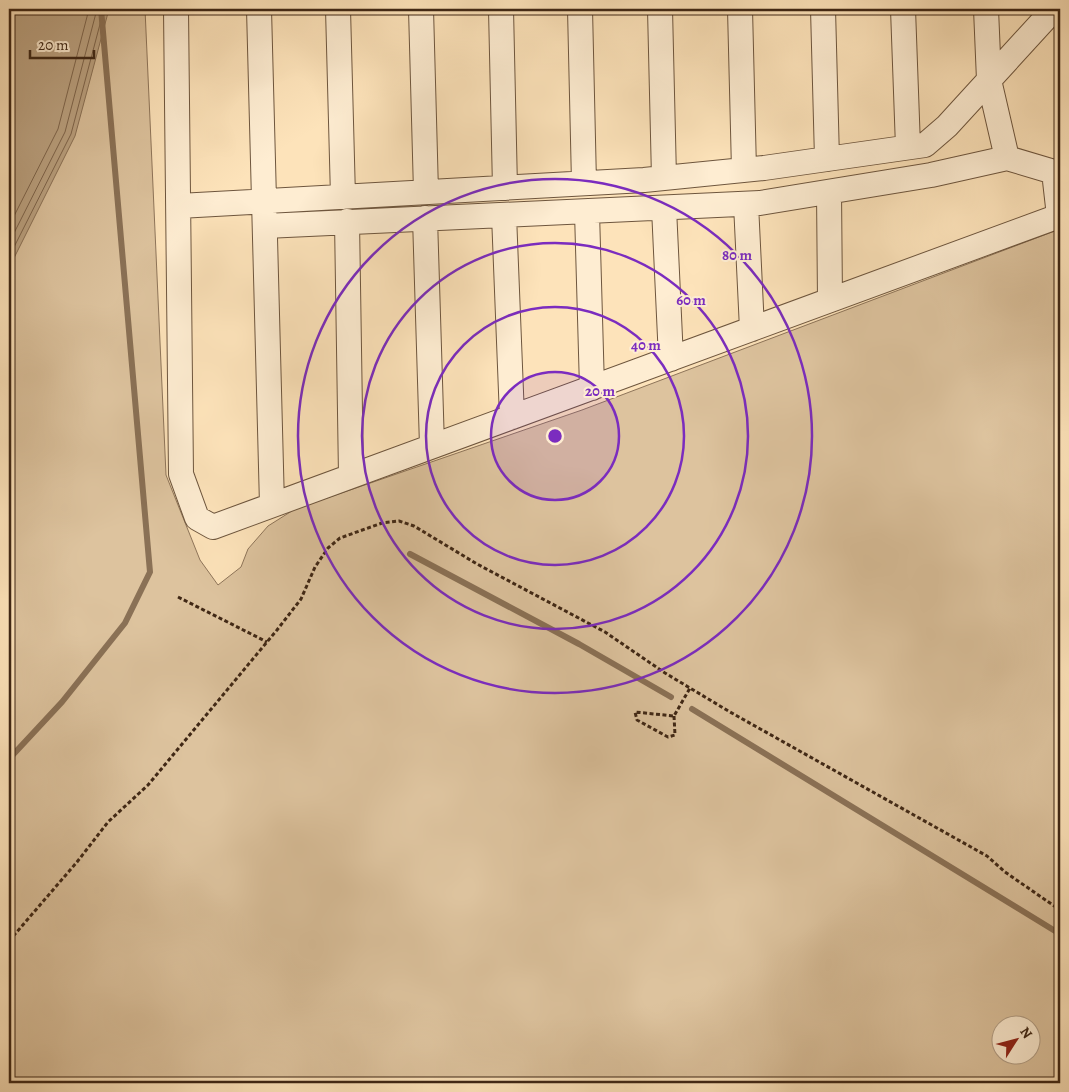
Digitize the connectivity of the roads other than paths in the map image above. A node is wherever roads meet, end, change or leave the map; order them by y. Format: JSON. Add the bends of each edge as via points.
{"nodes":[{"id":1,"x":176,"y":9,"type":"edge"},
{"id":2,"x":259,"y":9,"type":"edge"},
{"id":3,"x":338,"y":9,"type":"edge"},
{"id":4,"x":421,"y":9,"type":"edge"},
{"id":5,"x":501,"y":9,"type":"edge"},
{"id":6,"x":580,"y":9,"type":"edge"},
{"id":7,"x":660,"y":9,"type":"edge"},
{"id":8,"x":740,"y":9,"type":"edge"},
{"id":9,"x":823,"y":9,"type":"edge"},
{"id":10,"x":903,"y":9,"type":"edge"},
{"id":11,"x":986,"y":9,"type":"edge"},
{"id":12,"x":1054,"y":9,"type":"edge"},
{"id":13,"x":989,"y":80,"type":"junction"},
{"id":14,"x":908,"y":147,"type":"junction"},
{"id":15,"x":1007,"y":158,"type":"junction"},
{"id":16,"x":827,"y":159,"type":"junction"},
{"id":17,"x":744,"y":170,"type":"junction"},
{"id":18,"x":664,"y":178,"type":"junction"},
{"id":19,"x":584,"y":183,"type":"junction"},
{"id":20,"x":505,"y":188,"type":"junction"},
{"id":21,"x":426,"y":192,"type":"junction"},
{"id":22,"x":829,"y":192,"type":"junction"},
{"id":23,"x":343,"y":197,"type":"junction"},
{"id":24,"x":264,"y":201,"type":"junction"},
{"id":25,"x":746,"y":204,"type":"junction"},
{"id":26,"x":179,"y":206,"type":"junction"},
{"id":27,"x":664,"y":208,"type":"junction"},
{"id":28,"x":587,"y":212,"type":"junction"},
{"id":29,"x":504,"y":215,"type":"junction"},
{"id":30,"x":425,"y":218,"type":"junction"},
{"id":31,"x":347,"y":221,"type":"junction"},
{"id":32,"x":265,"y":226,"type":"junction"},
{"id":33,"x":830,"y":300,"type":"junction"},
{"id":34,"x":752,"y":329,"type":"junction"},
{"id":35,"x":671,"y":359,"type":"junction"},
{"id":36,"x":592,"y":388,"type":"junction"},
{"id":37,"x":512,"y":417,"type":"junction"},
{"id":38,"x":432,"y":446,"type":"junction"},
{"id":39,"x":351,"y":476,"type":"junction"},
{"id":40,"x":272,"y":505,"type":"junction"}],
"edges":[{"from":1,"to":26,"type":"lane"},
{"from":2,"to":24,"type":"lane"},
{"from":3,"to":23,"type":"lane"},
{"from":4,"to":21,"type":"lane"},
{"from":5,"to":20,"type":"lane"},
{"from":6,"to":19,"type":"lane"},
{"from":7,"to":18,"type":"lane"},
{"from":8,"to":17,"type":"lane"},
{"from":9,"to":16,"type":"lane"},
{"from":10,"to":14,"type":"lane"},
{"from":11,"to":13,"type":"lane"},
{"from":12,"to":13,"type":"lane"},
{"from":13,"to":14,"type":"lane","via":[[925,145]]},
{"from":13,"to":15,"type":"lane"},
{"from":14,"to":16,"type":"lane"},
{"from":15,"to":22,"type":"lane"},
{"from":15,"to":33,"type":"lane","via":[[1054,172],[1059,216]]},
{"from":16,"to":17,"type":"lane"},
{"from":17,"to":18,"type":"lane"},
{"from":18,"to":19,"type":"lane"},
{"from":19,"to":20,"type":"lane"},
{"from":20,"to":21,"type":"lane"},
{"from":21,"to":23,"type":"lane"},
{"from":22,"to":25,"type":"lane"},
{"from":22,"to":33,"type":"lane"},
{"from":23,"to":24,"type":"lane"},
{"from":24,"to":26,"type":"lane"},
{"from":24,"to":32,"type":"lane"},
{"from":25,"to":27,"type":"lane"},
{"from":25,"to":34,"type":"lane"},
{"from":26,"to":40,"type":"lane","via":[[181,474],[197,518],[212,527]]},
{"from":27,"to":28,"type":"lane"},
{"from":27,"to":35,"type":"lane"},
{"from":28,"to":29,"type":"lane"},
{"from":28,"to":36,"type":"lane"},
{"from":29,"to":30,"type":"lane"},
{"from":29,"to":37,"type":"lane"},
{"from":30,"to":31,"type":"lane"},
{"from":30,"to":38,"type":"lane"},
{"from":31,"to":32,"type":"lane"},
{"from":31,"to":39,"type":"lane"},
{"from":32,"to":40,"type":"lane"},
{"from":33,"to":34,"type":"lane"},
{"from":34,"to":35,"type":"lane"},
{"from":35,"to":36,"type":"lane"},
{"from":36,"to":37,"type":"lane"},
{"from":37,"to":38,"type":"lane"},
{"from":38,"to":39,"type":"lane"},
{"from":39,"to":40,"type":"lane"}]}
